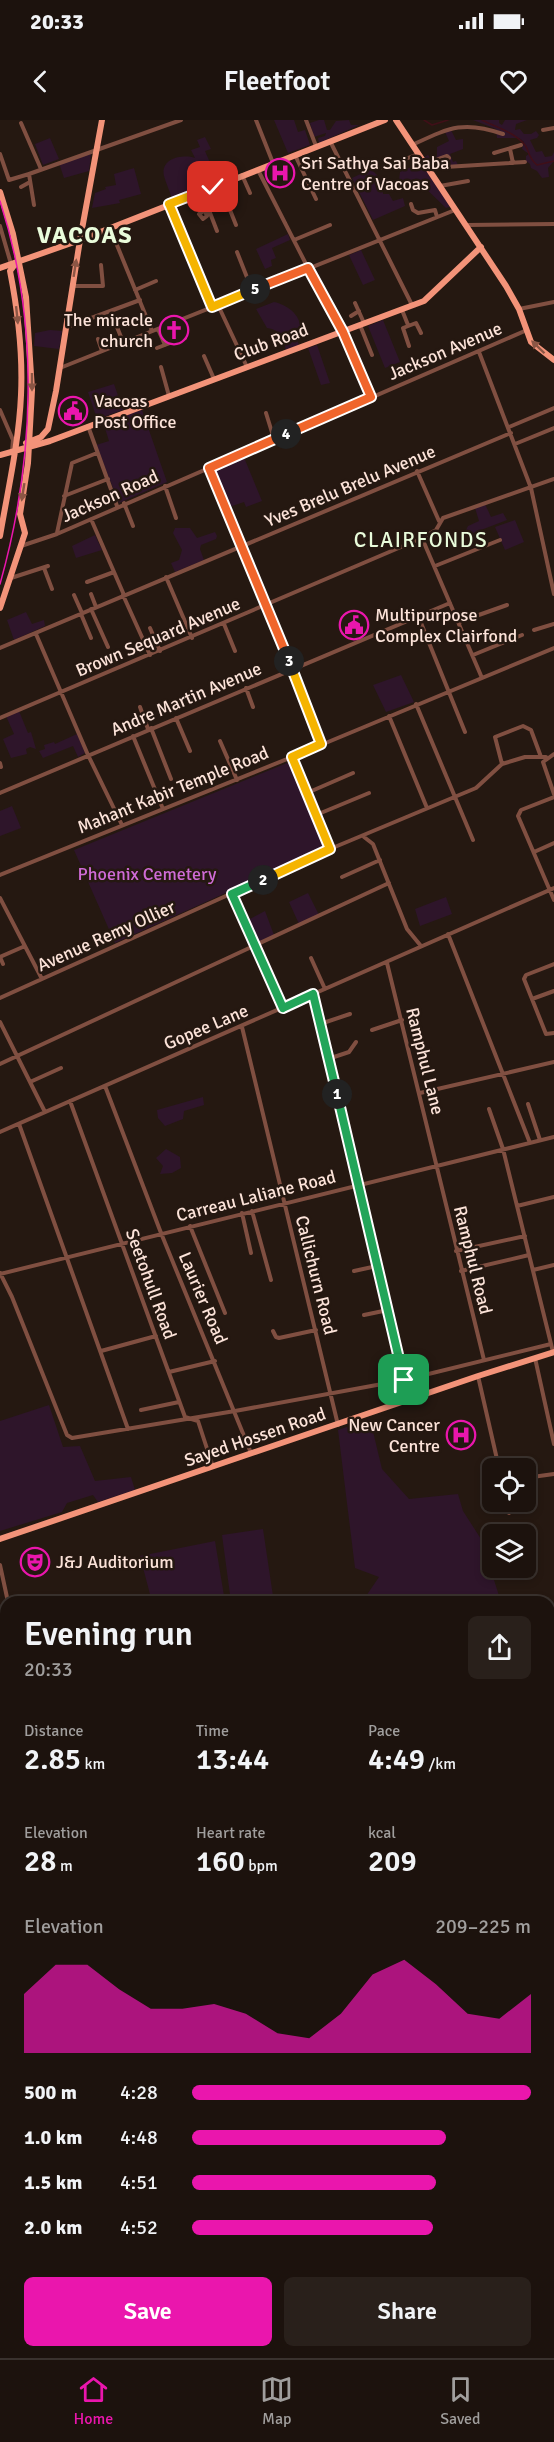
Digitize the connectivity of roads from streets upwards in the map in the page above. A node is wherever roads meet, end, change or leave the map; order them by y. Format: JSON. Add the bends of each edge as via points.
{"nodes":[{"id":1,"x":102,"y":120,"type":"edge"},
{"id":2,"x":181,"y":120,"type":"edge"},
{"id":3,"x":256,"y":120,"type":"edge"},
{"id":4,"x":306,"y":120,"type":"edge"},
{"id":5,"x":385,"y":120,"type":"edge"},
{"id":6,"x":396,"y":120,"type":"edge"},
{"id":7,"x":21,"y":123,"type":"dead end"},
{"id":8,"x":554,"y":128,"type":"edge"},
{"id":9,"x":543,"y":130,"type":"dead end"},
{"id":10,"x":503,"y":134,"type":"dead end"},
{"id":11,"x":330,"y":141,"type":"junction"},
{"id":12,"x":412,"y":145,"type":"junction"},
{"id":13,"x":521,"y":145,"type":"dead end"},
{"id":14,"x":316,"y":146,"type":"junction"},
{"id":15,"x":97,"y":149,"type":"junction"},
{"id":16,"x":510,"y":149,"type":"junction"},
{"id":17,"x":494,"y":153,"type":"dead end"},
{"id":18,"x":0,"y":154,"type":"edge"},
{"id":19,"x":295,"y":154,"type":"junction"},
{"id":20,"x":418,"y":154,"type":"junction"},
{"id":21,"x":449,"y":158,"type":"dead end"},
{"id":22,"x":525,"y":162,"type":"dead end"},
{"id":23,"x":273,"y":163,"type":"junction"},
{"id":24,"x":513,"y":163,"type":"junction"},
{"id":25,"x":427,"y":166,"type":"junction"},
{"id":26,"x":383,"y":168,"type":"dead end"},
{"id":27,"x":41,"y":169,"type":"junction"},
{"id":28,"x":258,"y":169,"type":"junction"},
{"id":29,"x":29,"y":174,"type":"junction"},
{"id":30,"x":242,"y":175,"type":"junction"},
{"id":31,"x":468,"y":181,"type":"dead end"},
{"id":32,"x":30,"y":182,"type":"junction"},
{"id":33,"x":220,"y":184,"type":"junction"},
{"id":34,"x":440,"y":186,"type":"junction"},
{"id":35,"x":21,"y":187,"type":"dead end"},
{"id":36,"x":0,"y":192,"type":"edge"},
{"id":37,"x":200,"y":192,"type":"junction"},
{"id":38,"x":250,"y":193,"type":"dead end"},
{"id":39,"x":316,"y":199,"type":"dead end"},
{"id":40,"x":169,"y":204,"type":"junction"},
{"id":41,"x":411,"y":204,"type":"dead end"},
{"id":42,"x":34,"y":205,"type":"dead end"},
{"id":43,"x":456,"y":209,"type":"junction"},
{"id":44,"x":205,"y":210,"type":"dead end"},
{"id":45,"x":437,"y":217,"type":"junction"},
{"id":46,"x":554,"y":224,"type":"edge"},
{"id":47,"x":236,"y":225,"type":"dead end"},
{"id":48,"x":330,"y":225,"type":"dead end"},
{"id":49,"x":467,"y":225,"type":"junction"},
{"id":50,"x":0,"y":226,"type":"edge"},
{"id":51,"x":478,"y":226,"type":"junction"},
{"id":52,"x":110,"y":227,"type":"junction"},
{"id":53,"x":217,"y":231,"type":"dead end"},
{"id":54,"x":472,"y":233,"type":"junction"},
{"id":55,"x":80,"y":240,"type":"junction"},
{"id":56,"x":294,"y":240,"type":"junction"},
{"id":57,"x":380,"y":240,"type":"junction"},
{"id":58,"x":481,"y":247,"type":"junction"},
{"id":59,"x":237,"y":252,"type":"dead end"},
{"id":60,"x":20,"y":261,"type":"junction"},
{"id":61,"x":101,"y":265,"type":"dead end"},
{"id":62,"x":1,"y":268,"type":"edge"},
{"id":63,"x":11,"y":268,"type":"junction"},
{"id":64,"x":308,"y":268,"type":"junction"},
{"id":65,"x":156,"y":281,"type":"dead end"},
{"id":66,"x":73,"y":286,"type":"junction"},
{"id":67,"x":135,"y":290,"type":"junction"},
{"id":68,"x":252,"y":291,"type":"junction"},
{"id":69,"x":140,"y":300,"type":"junction"},
{"id":70,"x":554,"y":302,"type":"edge"},
{"id":71,"x":355,"y":303,"type":"dead end"},
{"id":72,"x":218,"y":304,"type":"junction"},
{"id":73,"x":412,"y":306,"type":"junction"},
{"id":74,"x":212,"y":307,"type":"junction"},
{"id":75,"x":519,"y":309,"type":"junction"},
{"id":76,"x":402,"y":310,"type":"junction"},
{"id":77,"x":359,"y":311,"type":"junction"},
{"id":78,"x":351,"y":316,"type":"dead end"},
{"id":79,"x":177,"y":321,"type":"junction"},
{"id":80,"x":363,"y":325,"type":"junction"},
{"id":81,"x":408,"y":325,"type":"junction"},
{"id":82,"x":66,"y":327,"type":"junction"},
{"id":83,"x":117,"y":327,"type":"dead end"},
{"id":84,"x":155,"y":330,"type":"junction"},
{"id":85,"x":527,"y":330,"type":"junction"},
{"id":86,"x":343,"y":332,"type":"junction"},
{"id":87,"x":421,"y":333,"type":"dead end"},
{"id":88,"x":98,"y":339,"type":"dead end"},
{"id":89,"x":184,"y":339,"type":"dead end"},
{"id":90,"x":123,"y":342,"type":"junction"},
{"id":91,"x":409,"y":346,"type":"dead end"},
{"id":92,"x":157,"y":348,"type":"dead end"},
{"id":93,"x":102,"y":351,"type":"junction"},
{"id":94,"x":479,"y":352,"type":"junction"},
{"id":95,"x":372,"y":355,"type":"dead end"},
{"id":96,"x":204,"y":356,"type":"dead end"},
{"id":97,"x":554,"y":360,"type":"edge"},
{"id":98,"x":161,"y":366,"type":"dead end"},
{"id":99,"x":60,"y":368,"type":"junction"},
{"id":100,"x":247,"y":368,"type":"junction"},
{"id":101,"x":214,"y":380,"type":"junction"},
{"id":102,"x":169,"y":397,"type":"junction"},
{"id":103,"x":371,"y":397,"type":"junction"},
{"id":104,"x":554,"y":408,"type":"edge"},
{"id":105,"x":0,"y":410,"type":"edge"},
{"id":106,"x":266,"y":413,"type":"dead end"},
{"id":107,"x":88,"y":426,"type":"junction"},
{"id":108,"x":554,"y":428,"type":"edge"},
{"id":109,"x":48,"y":429,"type":"junction"},
{"id":110,"x":510,"y":430,"type":"junction"},
{"id":111,"x":28,"y":431,"type":"junction"},
{"id":112,"x":57,"y":438,"type":"junction"},
{"id":113,"x":38,"y":439,"type":"junction"},
{"id":114,"x":274,"y":439,"type":"junction"},
{"id":115,"x":29,"y":444,"type":"junction"},
{"id":116,"x":515,"y":444,"type":"junction"},
{"id":117,"x":14,"y":450,"type":"junction"},
{"id":118,"x":97,"y":453,"type":"junction"},
{"id":119,"x":0,"y":455,"type":"edge"},
{"id":120,"x":209,"y":468,"type":"junction"},
{"id":121,"x":417,"y":471,"type":"junction"},
{"id":122,"x":108,"y":479,"type":"junction"},
{"id":123,"x":554,"y":479,"type":"edge"},
{"id":124,"x":165,"y":486,"type":"junction"},
{"id":125,"x":531,"y":488,"type":"junction"},
{"id":126,"x":63,"y":496,"type":"junction"},
{"id":127,"x":124,"y":503,"type":"junction"},
{"id":128,"x":117,"y":506,"type":"junction"},
{"id":129,"x":176,"y":518,"type":"dead end"},
{"id":130,"x":91,"y":519,"type":"junction"},
{"id":131,"x":440,"y":521,"type":"junction"},
{"id":132,"x":133,"y":526,"type":"dead end"},
{"id":133,"x":57,"y":534,"type":"junction"},
{"id":134,"x":0,"y":536,"type":"edge"},
{"id":135,"x":422,"y":538,"type":"junction"},
{"id":136,"x":500,"y":540,"type":"dead end"},
{"id":137,"x":21,"y":546,"type":"junction"},
{"id":138,"x":243,"y":546,"type":"junction"},
{"id":139,"x":435,"y":566,"type":"junction"},
{"id":140,"x":114,"y":572,"type":"junction"},
{"id":141,"x":166,"y":577,"type":"junction"},
{"id":142,"x":10,"y":578,"type":"junction"},
{"id":143,"x":87,"y":582,"type":"dead end"},
{"id":144,"x":52,"y":589,"type":"dead end"},
{"id":145,"x":91,"y":594,"type":"dead end"},
{"id":146,"x":554,"y":594,"type":"edge"},
{"id":147,"x":74,"y":595,"type":"dead end"},
{"id":148,"x":123,"y":595,"type":"junction"},
{"id":149,"x":450,"y":603,"type":"junction"},
{"id":150,"x":266,"y":605,"type":"junction"},
{"id":151,"x":507,"y":605,"type":"dead end"},
{"id":152,"x":94,"y":608,"type":"junction"},
{"id":153,"x":0,"y":609,"type":"edge"},
{"id":154,"x":81,"y":614,"type":"junction"},
{"id":155,"x":419,"y":618,"type":"junction"},
{"id":156,"x":459,"y":622,"type":"junction"},
{"id":157,"x":224,"y":624,"type":"junction"},
{"id":158,"x":554,"y":624,"type":"edge"},
{"id":159,"x":150,"y":628,"type":"dead end"},
{"id":160,"x":534,"y":630,"type":"dead end"},
{"id":161,"x":36,"y":634,"type":"junction"},
{"id":162,"x":522,"y":635,"type":"dead end"},
{"id":163,"x":91,"y":638,"type":"dead end"},
{"id":164,"x":192,"y":638,"type":"junction"},
{"id":165,"x":108,"y":647,"type":"dead end"},
{"id":166,"x":0,"y":648,"type":"edge"},
{"id":167,"x":554,"y":648,"type":"edge"},
{"id":168,"x":160,"y":651,"type":"junction"},
{"id":169,"x":235,"y":651,"type":"dead end"},
{"id":170,"x":150,"y":655,"type":"junction"},
{"id":171,"x":473,"y":656,"type":"junction"},
{"id":172,"x":292,"y":669,"type":"junction"},
{"id":173,"x":482,"y":678,"type":"junction"},
{"id":174,"x":246,"y":688,"type":"junction"},
{"id":175,"x":450,"y":691,"type":"junction"},
{"id":176,"x":61,"y":693,"type":"junction"},
{"id":177,"x":417,"y":704,"type":"junction"},
{"id":178,"x":140,"y":707,"type":"dead end"},
{"id":179,"x":253,"y":707,"type":"dead end"},
{"id":180,"x":389,"y":716,"type":"junction"},
{"id":181,"x":0,"y":718,"type":"edge"},
{"id":182,"x":176,"y":718,"type":"junction"},
{"id":183,"x":150,"y":729,"type":"junction"},
{"id":184,"x":465,"y":732,"type":"dead end"},
{"id":185,"x":133,"y":736,"type":"junction"},
{"id":186,"x":220,"y":741,"type":"dead end"},
{"id":187,"x":321,"y":744,"type":"junction"},
{"id":188,"x":190,"y":751,"type":"dead end"},
{"id":189,"x":554,"y":754,"type":"edge"},
{"id":190,"x":88,"y":755,"type":"junction"},
{"id":191,"x":292,"y":757,"type":"junction"},
{"id":192,"x":544,"y":757,"type":"junction"},
{"id":193,"x":502,"y":764,"type":"junction"},
{"id":194,"x":353,"y":773,"type":"dead end"},
{"id":195,"x":171,"y":779,"type":"dead end"},
{"id":196,"x":237,"y":780,"type":"junction"},
{"id":197,"x":0,"y":793,"type":"edge"},
{"id":198,"x":307,"y":793,"type":"junction"},
{"id":199,"x":369,"y":793,"type":"dead end"},
{"id":200,"x":554,"y":795,"type":"edge"},
{"id":201,"x":454,"y":797,"type":"junction"},
{"id":202,"x":427,"y":808,"type":"junction"},
{"id":203,"x":163,"y":809,"type":"junction"},
{"id":204,"x":316,"y":815,"type":"junction"},
{"id":205,"x":122,"y":825,"type":"junction"},
{"id":206,"x":364,"y":836,"type":"junction"},
{"id":207,"x":473,"y":840,"type":"dead end"},
{"id":208,"x":554,"y":843,"type":"edge"},
{"id":209,"x":330,"y":849,"type":"junction"},
{"id":210,"x":534,"y":852,"type":"junction"},
{"id":211,"x":380,"y":860,"type":"junction"},
{"id":212,"x":0,"y":875,"type":"edge"},
{"id":213,"x":342,"y":877,"type":"dead end"},
{"id":214,"x":389,"y":883,"type":"junction"},
{"id":215,"x":552,"y":889,"type":"edge"},
{"id":216,"x":232,"y":894,"type":"junction"},
{"id":217,"x":0,"y":898,"type":"edge"},
{"id":218,"x":554,"y":900,"type":"edge"},
{"id":219,"x":448,"y":934,"type":"junction"},
{"id":220,"x":255,"y":945,"type":"junction"},
{"id":221,"x":25,"y":946,"type":"junction"},
{"id":222,"x":421,"y":946,"type":"junction"},
{"id":223,"x":311,"y":958,"type":"dead end"},
{"id":224,"x":387,"y":963,"type":"junction"},
{"id":225,"x":3,"y":964,"type":"dead end"},
{"id":226,"x":554,"y":964,"type":"edge"},
{"id":227,"x":42,"y":979,"type":"junction"},
{"id":228,"x":325,"y":989,"type":"junction"},
{"id":229,"x":554,"y":991,"type":"edge"},
{"id":230,"x":313,"y":994,"type":"junction"},
{"id":231,"x":0,"y":998,"type":"edge"},
{"id":232,"x":532,"y":999,"type":"junction"},
{"id":233,"x":283,"y":1008,"type":"junction"},
{"id":234,"x":350,"y":1014,"type":"dead end"},
{"id":235,"x":402,"y":1020,"type":"junction"},
{"id":236,"x":0,"y":1022,"type":"edge"},
{"id":237,"x":320,"y":1024,"type":"junction"},
{"id":238,"x":242,"y":1027,"type":"junction"},
{"id":239,"x":372,"y":1030,"type":"dead end"},
{"id":240,"x":554,"y":1033,"type":"edge"},
{"id":241,"x":356,"y":1042,"type":"dead end"},
{"id":242,"x":17,"y":1056,"type":"junction"},
{"id":243,"x":328,"y":1059,"type":"junction"},
{"id":244,"x":554,"y":1062,"type":"edge"},
{"id":245,"x":0,"y":1064,"type":"edge"},
{"id":246,"x":61,"y":1068,"type":"dead end"},
{"id":247,"x":504,"y":1074,"type":"junction"},
{"id":248,"x":30,"y":1082,"type":"junction"},
{"id":249,"x":105,"y":1086,"type":"junction"},
{"id":250,"x":420,"y":1094,"type":"junction"},
{"id":251,"x":70,"y":1101,"type":"junction"},
{"id":252,"x":528,"y":1104,"type":"dead end"},
{"id":253,"x":489,"y":1109,"type":"dead end"},
{"id":254,"x":45,"y":1112,"type":"junction"},
{"id":255,"x":19,"y":1124,"type":"junction"},
{"id":256,"x":0,"y":1132,"type":"edge"},
{"id":257,"x":554,"y":1137,"type":"edge"},
{"id":258,"x":540,"y":1140,"type":"junction"},
{"id":259,"x":530,"y":1143,"type":"junction"},
{"id":260,"x":503,"y":1149,"type":"junction"},
{"id":261,"x":437,"y":1166,"type":"junction"},
{"id":262,"x":358,"y":1184,"type":"junction"},
{"id":263,"x":554,"y":1197,"type":"edge"},
{"id":264,"x":285,"y":1203,"type":"junction"},
{"id":265,"x":517,"y":1206,"type":"junction"},
{"id":266,"x":252,"y":1211,"type":"junction"},
{"id":267,"x":242,"y":1213,"type":"junction"},
{"id":268,"x":190,"y":1226,"type":"junction"},
{"id":269,"x":161,"y":1233,"type":"junction"},
{"id":270,"x":525,"y":1236,"type":"junction"},
{"id":271,"x":121,"y":1243,"type":"junction"},
{"id":272,"x":456,"y":1251,"type":"junction"},
{"id":273,"x":251,"y":1253,"type":"dead end"},
{"id":274,"x":529,"y":1255,"type":"junction"},
{"id":275,"x":67,"y":1257,"type":"junction"},
{"id":276,"x":554,"y":1265,"type":"edge"},
{"id":277,"x":377,"y":1266,"type":"junction"},
{"id":278,"x":533,"y":1270,"type":"junction"},
{"id":279,"x":354,"y":1271,"type":"dead end"},
{"id":280,"x":461,"y":1271,"type":"junction"},
{"id":281,"x":0,"y":1273,"type":"edge"},
{"id":282,"x":271,"y":1280,"type":"dead end"},
{"id":283,"x":388,"y":1310,"type":"junction"},
{"id":284,"x":225,"y":1313,"type":"dead end"},
{"id":285,"x":364,"y":1315,"type":"dead end"},
{"id":286,"x":316,"y":1330,"type":"junction"},
{"id":287,"x":273,"y":1331,"type":"dead end"},
{"id":288,"x":156,"y":1336,"type":"junction"},
{"id":289,"x":551,"y":1344,"type":"junction"},
{"id":290,"x":101,"y":1351,"type":"junction"},
{"id":291,"x":553,"y":1352,"type":"edge"},
{"id":292,"x":535,"y":1358,"type":"junction"},
{"id":293,"x":484,"y":1360,"type":"junction"},
{"id":294,"x":215,"y":1361,"type":"junction"},
{"id":295,"x":169,"y":1372,"type":"junction"},
{"id":296,"x":478,"y":1376,"type":"junction"},
{"id":297,"x":404,"y":1380,"type":"junction"},
{"id":298,"x":331,"y":1393,"type":"junction"},
{"id":299,"x":180,"y":1402,"type":"junction"},
{"id":300,"x":141,"y":1410,"type":"dead end"},
{"id":301,"x":235,"y":1411,"type":"junction"},
{"id":302,"x":191,"y":1419,"type":"junction"},
{"id":303,"x":338,"y":1425,"type":"junction"},
{"id":304,"x":128,"y":1429,"type":"junction"},
{"id":305,"x":554,"y":1444,"type":"edge"},
{"id":306,"x":251,"y":1454,"type":"junction"},
{"id":307,"x":497,"y":1458,"type":"edge"},
{"id":308,"x":213,"y":1467,"type":"junction"},
{"id":309,"x":554,"y":1474,"type":"edge"},
{"id":310,"x":536,"y":1477,"type":"edge"},
{"id":311,"x":0,"y":1539,"type":"edge"},
{"id":312,"x":0,"y":1565,"type":"edge"},
{"id":313,"x":7,"y":1596,"type":"edge"}],
"edges":[{"from":1,"to":15,"type":"street"},
{"from":2,"to":15,"type":"street"},
{"from":3,"to":23,"type":"street"},
{"from":4,"to":14,"type":"street"},
{"from":5,"to":11,"type":"street"},
{"from":6,"to":12,"type":"street"},
{"from":7,"to":27,"type":"street"},
{"from":8,"to":9,"type":"street"},
{"from":10,"to":12,"type":"street","via":[[465,123]]},
{"from":11,"to":14,"type":"street"},
{"from":11,"to":57,"type":"street"},
{"from":12,"to":20,"type":"street"},
{"from":13,"to":16,"type":"street"},
{"from":14,"to":19,"type":"street"},
{"from":15,"to":27,"type":"street"},
{"from":15,"to":55,"type":"street"},
{"from":16,"to":17,"type":"street"},
{"from":16,"to":24,"type":"street"},
{"from":18,"to":29,"type":"street","via":[[9,180]]},
{"from":19,"to":23,"type":"street"},
{"from":19,"to":39,"type":"street"},
{"from":20,"to":25,"type":"street"},
{"from":20,"to":26,"type":"street"},
{"from":21,"to":25,"type":"street"},
{"from":22,"to":24,"type":"street"},
{"from":23,"to":28,"type":"street"},
{"from":24,"to":25,"type":"street"},
{"from":25,"to":34,"type":"street"},
{"from":27,"to":29,"type":"street"},
{"from":28,"to":30,"type":"street"},
{"from":28,"to":56,"type":"street"},
{"from":29,"to":32,"type":"street"},
{"from":30,"to":33,"type":"street"},
{"from":30,"to":38,"type":"street"},
{"from":31,"to":34,"type":"street"},
{"from":32,"to":35,"type":"street"},
{"from":32,"to":42,"type":"street"},
{"from":33,"to":37,"type":"street"},
{"from":33,"to":47,"type":"street"},
{"from":34,"to":43,"type":"street"},
{"from":36,"to":60,"type":"street"},
{"from":37,"to":40,"type":"street"},
{"from":37,"to":44,"type":"street"},
{"from":37,"to":53,"type":"street"},
{"from":40,"to":52,"type":"street"},
{"from":40,"to":74,"type":"street"},
{"from":41,"to":45,"type":"street","via":[[418,213],[435,210]]},
{"from":43,"to":45,"type":"street"},
{"from":43,"to":49,"type":"street"},
{"from":45,"to":57,"type":"street"},
{"from":46,"to":51,"type":"street"},
{"from":48,"to":56,"type":"street"},
{"from":49,"to":51,"type":"street"},
{"from":49,"to":54,"type":"street"},
{"from":50,"to":63,"type":"street"},
{"from":51,"to":54,"type":"street"},
{"from":52,"to":55,"type":"street"},
{"from":52,"to":67,"type":"street"},
{"from":54,"to":58,"type":"street"},
{"from":55,"to":60,"type":"street"},
{"from":66,"to":55,"type":"street","one_way":true},
{"from":56,"to":64,"type":"street"},
{"from":57,"to":64,"type":"street"},
{"from":57,"to":73,"type":"street"},
{"from":58,"to":73,"type":"street","name":"Club Road","via":[[432,296]]},
{"from":58,"to":75,"type":"street"},
{"from":59,"to":68,"type":"street"},
{"from":60,"to":63,"type":"street"},
{"from":60,"to":111,"type":"street","one_way":true,"via":[[30,330]]},
{"from":61,"to":66,"type":"street","via":[[103,286]]},
{"from":62,"to":63,"type":"street"},
{"from":63,"to":117,"type":"street","one_way":true,"via":[[22,363]]},
{"from":64,"to":68,"type":"street"},
{"from":64,"to":86,"type":"street"},
{"from":65,"to":67,"type":"street"},
{"from":66,"to":82,"type":"street"},
{"from":67,"to":69,"type":"street"},
{"from":68,"to":72,"type":"street"},
{"from":69,"to":82,"type":"street"},
{"from":69,"to":84,"type":"street"},
{"from":70,"to":75,"type":"street"},
{"from":71,"to":77,"type":"street"},
{"from":72,"to":74,"type":"street"},
{"from":72,"to":100,"type":"street"},
{"from":73,"to":76,"type":"street","name":"Club Road"},
{"from":74,"to":79,"type":"street"},
{"from":75,"to":85,"type":"street"},
{"from":76,"to":80,"type":"street","name":"Club Road"},
{"from":76,"to":81,"type":"street"},
{"from":77,"to":78,"type":"street"},
{"from":77,"to":80,"type":"street"},
{"from":79,"to":84,"type":"street"},
{"from":79,"to":89,"type":"street"},
{"from":80,"to":86,"type":"street","name":"Club Road"},
{"from":80,"to":95,"type":"street"},
{"from":81,"to":87,"type":"street","via":[[416,323]]},
{"from":81,"to":91,"type":"street","via":[[402,329]]},
{"from":82,"to":99,"type":"street"},
{"from":83,"to":90,"type":"street"},
{"from":84,"to":90,"type":"street"},
{"from":84,"to":92,"type":"street","via":[[168,344]]},
{"from":85,"to":94,"type":"street","name":"Jackson Avenue"},
{"from":97,"to":85,"type":"street","one_way":true,"via":[[537,349]]},
{"from":86,"to":100,"type":"street","name":"Club Road"},
{"from":86,"to":103,"type":"street"},
{"from":88,"to":93,"type":"street"},
{"from":90,"to":93,"type":"street"},
{"from":93,"to":99,"type":"street"},
{"from":94,"to":103,"type":"street","name":"Jackson Avenue"},
{"from":94,"to":110,"type":"street"},
{"from":96,"to":101,"type":"street"},
{"from":98,"to":102,"type":"street"},
{"from":99,"to":109,"type":"street"},
{"from":100,"to":101,"type":"street","name":"Club Road"},
{"from":101,"to":102,"type":"street","name":"Club Road"},
{"from":102,"to":107,"type":"street","name":"Club Road"},
{"from":103,"to":114,"type":"street","name":"Jackson Avenue"},
{"from":104,"to":110,"type":"street","name":"Yves Brelu Brelu Avenue"},
{"from":105,"to":117,"type":"street"},
{"from":106,"to":114,"type":"street"},
{"from":107,"to":112,"type":"street","name":"Club Road"},
{"from":107,"to":118,"type":"street"},
{"from":108,"to":116,"type":"street"},
{"from":109,"to":112,"type":"street"},
{"from":109,"to":113,"type":"street"},
{"from":110,"to":116,"type":"street"},
{"from":110,"to":121,"type":"street","name":"Yves Brelu Brelu Avenue"},
{"from":111,"to":113,"type":"street"},
{"from":111,"to":115,"type":"street"},
{"from":112,"to":115,"type":"street","name":"Club Road"},
{"from":113,"to":115,"type":"street"},
{"from":114,"to":120,"type":"street","name":"Jackson Avenue"},
{"from":115,"to":117,"type":"street"},
{"from":115,"to":137,"type":"street","one_way":true,"via":[[20,513],[25,533]]},
{"from":116,"to":125,"type":"street"},
{"from":117,"to":119,"type":"street"},
{"from":117,"to":134,"type":"street"},
{"from":118,"to":122,"type":"street"},
{"from":118,"to":126,"type":"street","via":[[72,463]]},
{"from":120,"to":124,"type":"street","name":"Jackson Road"},
{"from":120,"to":138,"type":"street"},
{"from":121,"to":131,"type":"street"},
{"from":121,"to":138,"type":"street","name":"Yves Brelu Brelu Avenue"},
{"from":122,"to":126,"type":"street"},
{"from":122,"to":128,"type":"street"},
{"from":123,"to":125,"type":"street","name":"Brown Sequard Avenue"},
{"from":124,"to":127,"type":"street","name":"Jackson Road"},
{"from":124,"to":129,"type":"street"},
{"from":125,"to":131,"type":"street","name":"Brown Sequard Avenue"},
{"from":125,"to":146,"type":"street"},
{"from":126,"to":133,"type":"street"},
{"from":127,"to":128,"type":"street","name":"Jackson Road"},
{"from":127,"to":132,"type":"street"},
{"from":128,"to":130,"type":"street","name":"Jackson Road"},
{"from":130,"to":133,"type":"street","name":"Jackson Road"},
{"from":130,"to":140,"type":"street"},
{"from":131,"to":135,"type":"street","name":"Brown Sequard Avenue","via":[[436,530]]},
{"from":133,"to":137,"type":"street","name":"Jackson Road"},
{"from":135,"to":139,"type":"street"},
{"from":135,"to":150,"type":"street","name":"Brown Sequard Avenue"},
{"from":136,"to":139,"type":"street"},
{"from":137,"to":142,"type":"street"},
{"from":138,"to":141,"type":"street","name":"Yves Brelu Brelu Avenue"},
{"from":138,"to":150,"type":"street"},
{"from":139,"to":149,"type":"street"},
{"from":140,"to":143,"type":"street"},
{"from":140,"to":148,"type":"street"},
{"from":141,"to":148,"type":"street","name":"Yves Brelu Brelu Avenue"},
{"from":141,"to":164,"type":"street"},
{"from":142,"to":144,"type":"street","via":[[46,567]]},
{"from":142,"to":153,"type":"street"},
{"from":145,"to":152,"type":"street"},
{"from":147,"to":154,"type":"street"},
{"from":148,"to":152,"type":"street","name":"Yves Brelu Brelu Avenue"},
{"from":148,"to":170,"type":"street"},
{"from":149,"to":155,"type":"street","name":"Andre Martin Avenue"},
{"from":149,"to":156,"type":"street"},
{"from":150,"to":157,"type":"street","name":"Brown Sequard Avenue"},
{"from":150,"to":172,"type":"street"},
{"from":151,"to":156,"type":"street"},
{"from":152,"to":154,"type":"street","name":"Yves Brelu Brelu Avenue"},
{"from":152,"to":165,"type":"street"},
{"from":154,"to":161,"type":"street","name":"Yves Brelu Brelu Avenue"},
{"from":154,"to":163,"type":"street"},
{"from":155,"to":172,"type":"street","name":"Andre Martin Avenue"},
{"from":155,"to":175,"type":"street"},
{"from":156,"to":171,"type":"street"},
{"from":157,"to":164,"type":"street","name":"Brown Sequard Avenue"},
{"from":157,"to":169,"type":"street"},
{"from":158,"to":160,"type":"street"},
{"from":159,"to":168,"type":"street"},
{"from":161,"to":166,"type":"street","name":"Yves Brelu Brelu Avenue"},
{"from":161,"to":176,"type":"street"},
{"from":162,"to":171,"type":"street"},
{"from":164,"to":168,"type":"street","name":"Brown Sequard Avenue"},
{"from":167,"to":173,"type":"street","name":"Mahant Kabir Temple Road"},
{"from":168,"to":170,"type":"street","name":"Brown Sequard Avenue"},
{"from":170,"to":176,"type":"street","name":"Brown Sequard Avenue"},
{"from":171,"to":173,"type":"street"},
{"from":172,"to":174,"type":"street","name":"Andre Martin Avenue"},
{"from":172,"to":187,"type":"street"},
{"from":173,"to":175,"type":"street","name":"Mahant Kabir Temple Road"},
{"from":174,"to":179,"type":"street"},
{"from":174,"to":182,"type":"street","name":"Andre Martin Avenue"},
{"from":175,"to":177,"type":"street","name":"Mahant Kabir Temple Road"},
{"from":175,"to":184,"type":"street"},
{"from":176,"to":181,"type":"street","name":"Brown Sequard Avenue"},
{"from":176,"to":190,"type":"street"},
{"from":177,"to":180,"type":"street","name":"Mahant Kabir Temple Road"},
{"from":177,"to":201,"type":"street"},
{"from":178,"to":183,"type":"street"},
{"from":180,"to":187,"type":"street","name":"Mahant Kabir Temple Road"},
{"from":180,"to":202,"type":"street"},
{"from":182,"to":183,"type":"street","name":"Andre Martin Avenue"},
{"from":182,"to":188,"type":"street"},
{"from":183,"to":185,"type":"street","name":"Andre Martin Avenue"},
{"from":183,"to":195,"type":"street"},
{"from":185,"to":190,"type":"street","name":"Andre Martin Avenue"},
{"from":185,"to":203,"type":"street"},
{"from":186,"to":196,"type":"street"},
{"from":187,"to":191,"type":"street","name":"Mahant Kabir Temple Road"},
{"from":189,"to":192,"type":"street"},
{"from":190,"to":197,"type":"street","name":"Andre Martin Avenue"},
{"from":190,"to":205,"type":"street"},
{"from":191,"to":196,"type":"street","name":"Mahant Kabir Temple Road"},
{"from":191,"to":198,"type":"street"},
{"from":192,"to":193,"type":"street"},
{"from":192,"to":193,"type":"street","via":[[531,730],[522,726],[495,737]]},
{"from":192,"to":200,"type":"street","via":[[543,766]]},
{"from":193,"to":201,"type":"street","name":"Avenue Remy Ollier","via":[[476,788]]},
{"from":194,"to":198,"type":"street"},
{"from":196,"to":203,"type":"street","name":"Mahant Kabir Temple Road"},
{"from":198,"to":204,"type":"street"},
{"from":199,"to":204,"type":"street"},
{"from":200,"to":210,"type":"street","via":[[519,813]]},
{"from":201,"to":202,"type":"street","name":"Avenue Remy Ollier"},
{"from":201,"to":207,"type":"street"},
{"from":202,"to":206,"type":"street","name":"Avenue Remy Ollier"},
{"from":203,"to":205,"type":"street","name":"Mahant Kabir Temple Road"},
{"from":204,"to":209,"type":"street"},
{"from":205,"to":212,"type":"street","name":"Mahant Kabir Temple Road"},
{"from":206,"to":209,"type":"street","name":"Avenue Remy Ollier"},
{"from":206,"to":211,"type":"street","via":[[373,844]]},
{"from":208,"to":210,"type":"street"},
{"from":209,"to":216,"type":"street","name":"Avenue Remy Ollier"},
{"from":210,"to":215,"type":"street"},
{"from":211,"to":213,"type":"street"},
{"from":211,"to":214,"type":"street"},
{"from":214,"to":220,"type":"street"},
{"from":214,"to":222,"type":"street","via":[[406,929]]},
{"from":215,"to":218,"type":"street"},
{"from":215,"to":219,"type":"street","name":"Gopee Lane"},
{"from":216,"to":220,"type":"street"},
{"from":216,"to":227,"type":"street","name":"Avenue Remy Ollier"},
{"from":217,"to":221,"type":"street"},
{"from":219,"to":222,"type":"street","name":"Gopee Lane"},
{"from":219,"to":247,"type":"street"},
{"from":220,"to":233,"type":"street"},
{"from":220,"to":242,"type":"street"},
{"from":221,"to":225,"type":"street","via":[[0,957]]},
{"from":221,"to":227,"type":"street"},
{"from":222,"to":224,"type":"street","name":"Gopee Lane"},
{"from":223,"to":228,"type":"street"},
{"from":224,"to":228,"type":"street","name":"Gopee Lane"},
{"from":224,"to":235,"type":"street","name":"Ramphul Lane"},
{"from":226,"to":232,"type":"street","via":[[524,976]]},
{"from":227,"to":231,"type":"street","name":"Avenue Remy Ollier"},
{"from":228,"to":230,"type":"street","name":"Gopee Lane"},
{"from":229,"to":232,"type":"street"},
{"from":230,"to":233,"type":"street","name":"Gopee Lane"},
{"from":230,"to":237,"type":"street"},
{"from":232,"to":240,"type":"street","via":[[546,1034]]},
{"from":233,"to":238,"type":"street","name":"Gopee Lane"},
{"from":234,"to":237,"type":"street"},
{"from":235,"to":239,"type":"street"},
{"from":235,"to":250,"type":"street","name":"Ramphul Lane"},
{"from":236,"to":242,"type":"street"},
{"from":237,"to":243,"type":"street"},
{"from":238,"to":249,"type":"street","name":"Gopee Lane"},
{"from":238,"to":264,"type":"street","name":"Callichurn Road"},
{"from":241,"to":243,"type":"street","via":[[349,1052]]},
{"from":242,"to":245,"type":"street"},
{"from":242,"to":248,"type":"street"},
{"from":243,"to":262,"type":"street"},
{"from":244,"to":247,"type":"street"},
{"from":246,"to":248,"type":"street"},
{"from":247,"to":250,"type":"street"},
{"from":247,"to":259,"type":"street"},
{"from":248,"to":254,"type":"street"},
{"from":249,"to":251,"type":"street","name":"Gopee Lane"},
{"from":249,"to":269,"type":"street","name":"Laurier Road"},
{"from":250,"to":261,"type":"street","name":"Ramphul Lane"},
{"from":251,"to":254,"type":"street","name":"Gopee Lane"},
{"from":251,"to":271,"type":"street","name":"Seetohull Road"},
{"from":252,"to":258,"type":"street"},
{"from":253,"to":260,"type":"street"},
{"from":254,"to":255,"type":"street","name":"Gopee Lane"},
{"from":255,"to":256,"type":"street","name":"Gopee Lane"},
{"from":255,"to":275,"type":"street"},
{"from":257,"to":258,"type":"street","name":"Carreau Laliane Road"},
{"from":258,"to":259,"type":"street","name":"Carreau Laliane Road"},
{"from":259,"to":260,"type":"street","name":"Carreau Laliane Road"},
{"from":260,"to":261,"type":"street","name":"Carreau Laliane Road"},
{"from":260,"to":265,"type":"street"},
{"from":261,"to":262,"type":"street","name":"Carreau Laliane Road"},
{"from":261,"to":272,"type":"street","name":"Ramphul Road"},
{"from":262,"to":264,"type":"street","name":"Carreau Laliane Road"},
{"from":262,"to":277,"type":"street"},
{"from":263,"to":265,"type":"street"},
{"from":264,"to":266,"type":"street","name":"Carreau Laliane Road"},
{"from":264,"to":286,"type":"street","name":"Callichurn Road"},
{"from":265,"to":270,"type":"street"},
{"from":266,"to":267,"type":"street","name":"Carreau Laliane Road"},
{"from":266,"to":282,"type":"street"},
{"from":267,"to":268,"type":"street","name":"Carreau Laliane Road"},
{"from":267,"to":273,"type":"street"},
{"from":268,"to":269,"type":"street","name":"Carreau Laliane Road"},
{"from":268,"to":284,"type":"street"},
{"from":269,"to":271,"type":"street","name":"Carreau Laliane Road"},
{"from":269,"to":294,"type":"street","name":"Laurier Road"},
{"from":270,"to":272,"type":"street"},
{"from":270,"to":274,"type":"street"},
{"from":271,"to":275,"type":"street","name":"Carreau Laliane Road"},
{"from":271,"to":288,"type":"street","name":"Seetohull Road"},
{"from":272,"to":280,"type":"street","name":"Ramphul Road"},
{"from":274,"to":278,"type":"street"},
{"from":274,"to":280,"type":"street"},
{"from":275,"to":281,"type":"street","name":"Carreau Laliane Road"},
{"from":275,"to":290,"type":"street"},
{"from":276,"to":278,"type":"street"},
{"from":277,"to":279,"type":"street"},
{"from":277,"to":283,"type":"street"},
{"from":278,"to":289,"type":"street"},
{"from":280,"to":293,"type":"street","name":"Ramphul Road"},
{"from":281,"to":304,"type":"street","via":[[67,1435]]},
{"from":283,"to":285,"type":"street"},
{"from":283,"to":297,"type":"street"},
{"from":286,"to":287,"type":"street","via":[[279,1338]]},
{"from":286,"to":298,"type":"street","name":"Callichurn Road"},
{"from":288,"to":290,"type":"street"},
{"from":288,"to":295,"type":"street","name":"Seetohull Road"},
{"from":289,"to":291,"type":"street"},
{"from":289,"to":293,"type":"street"},
{"from":290,"to":304,"type":"street"},
{"from":291,"to":292,"type":"street","name":"Sayed Hossen Road"},
{"from":292,"to":296,"type":"street","name":"Sayed Hossen Road"},
{"from":292,"to":305,"type":"street"},
{"from":293,"to":297,"type":"street"},
{"from":294,"to":295,"type":"street"},
{"from":294,"to":301,"type":"street","name":"Laurier Road"},
{"from":295,"to":299,"type":"street","name":"Seetohull Road"},
{"from":296,"to":303,"type":"street","name":"Sayed Hossen Road"},
{"from":296,"to":307,"type":"street"},
{"from":297,"to":298,"type":"street"},
{"from":298,"to":301,"type":"street"},
{"from":298,"to":303,"type":"street","name":"Callichurn Road"},
{"from":299,"to":300,"type":"street"},
{"from":299,"to":302,"type":"street","name":"Seetohull Road","via":[[185,1417]]},
{"from":301,"to":302,"type":"street"},
{"from":301,"to":306,"type":"street","name":"Laurier Road"},
{"from":302,"to":304,"type":"street"},
{"from":302,"to":308,"type":"street","name":"Seetohull Road","via":[[198,1421]]},
{"from":303,"to":306,"type":"street","name":"Sayed Hossen Road"},
{"from":306,"to":308,"type":"street","name":"Sayed Hossen Road"},
{"from":308,"to":311,"type":"street","name":"Sayed Hossen Road"},
{"from":309,"to":310,"type":"street"},
{"from":312,"to":313,"type":"street"}]}
